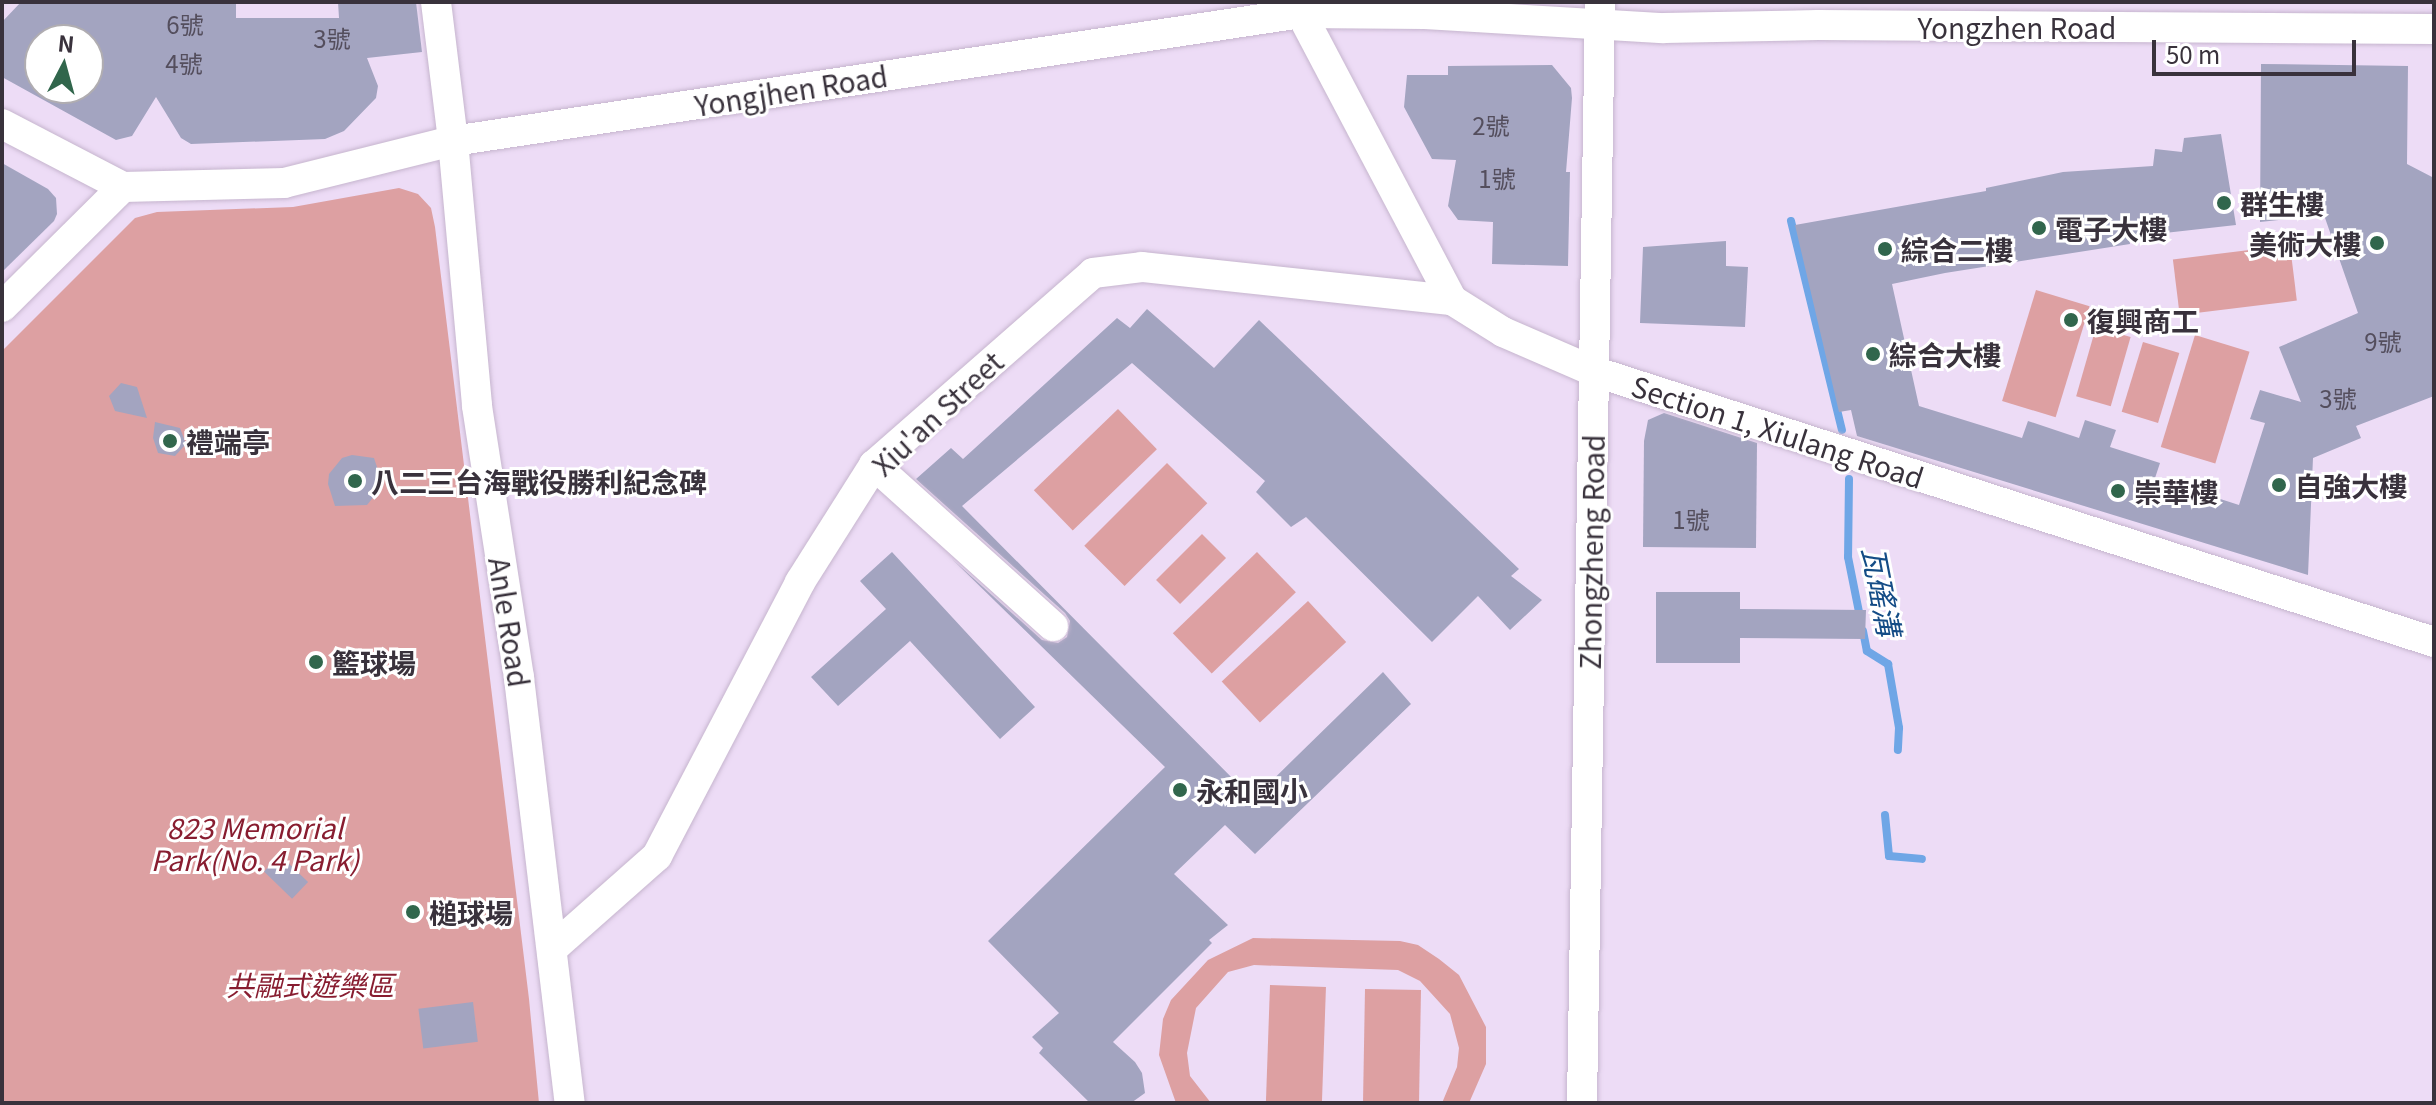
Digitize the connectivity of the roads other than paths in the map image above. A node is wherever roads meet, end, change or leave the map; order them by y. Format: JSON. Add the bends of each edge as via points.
{"nodes":[{"id":1,"x":436,"y":2,"type":"edge"},
{"id":2,"x":1298,"y":8,"type":"edge"},
{"id":3,"x":1599,"y":13,"type":"edge"},
{"id":4,"x":1952,"y":14,"type":"edge"},
{"id":5,"x":2434,"y":29,"type":"edge"},
{"id":6,"x":2,"y":124,"type":"edge"},
{"id":7,"x":453,"y":141,"type":"junction"},
{"id":8,"x":123,"y":187,"type":"junction"},
{"id":9,"x":1452,"y":300,"type":"junction"},
{"id":10,"x":2,"y":307,"type":"edge"},
{"id":11,"x":1593,"y":371,"type":"junction"},
{"id":12,"x":874,"y":465,"type":"junction"},
{"id":13,"x":1053,"y":626,"type":"dead end"},
{"id":14,"x":2434,"y":642,"type":"edge"},
{"id":15,"x":553,"y":948,"type":"junction"},
{"id":16,"x":570,"y":1103,"type":"edge"},
{"id":17,"x":1582,"y":1103,"type":"edge"}],
"edges":[{"from":1,"to":7,"type":"street","name":"Anle Road"},
{"from":2,"to":3,"type":"street","name":"Yongjhen Road"},
{"from":2,"to":7,"type":"street","name":"Yongjhen Road"},
{"from":2,"to":9,"type":"street"},
{"from":3,"to":4,"type":"street","name":"Yongzhen Road","via":[[1664,28]]},
{"from":3,"to":11,"type":"street","name":"Zhongzheng Road"},
{"from":4,"to":5,"type":"street","name":"Yongzhen Road"},
{"from":6,"to":8,"type":"street","name":"Yongjhen Road"},
{"from":7,"to":8,"type":"street","name":"Yongjhen Road","via":[[284,183]]},
{"from":7,"to":15,"type":"street","name":"Anle Road","via":[[477,406]]},
{"from":8,"to":10,"type":"street"},
{"from":9,"to":11,"type":"street","name":"Section 1, Xiulang Road","via":[[1503,332]]},
{"from":9,"to":12,"type":"street","name":"Xiu'an Street","via":[[1142,267],[1093,273]]},
{"from":11,"to":14,"type":"street","name":"Section 1, Xiulang Road"},
{"from":11,"to":17,"type":"street","name":"Zhongzheng Road"},
{"from":12,"to":13,"type":"street"},
{"from":12,"to":15,"type":"street","name":"Xiu'an Street","via":[[800,582],[657,856]]},
{"from":15,"to":16,"type":"street","name":"Anle Road"}]}
